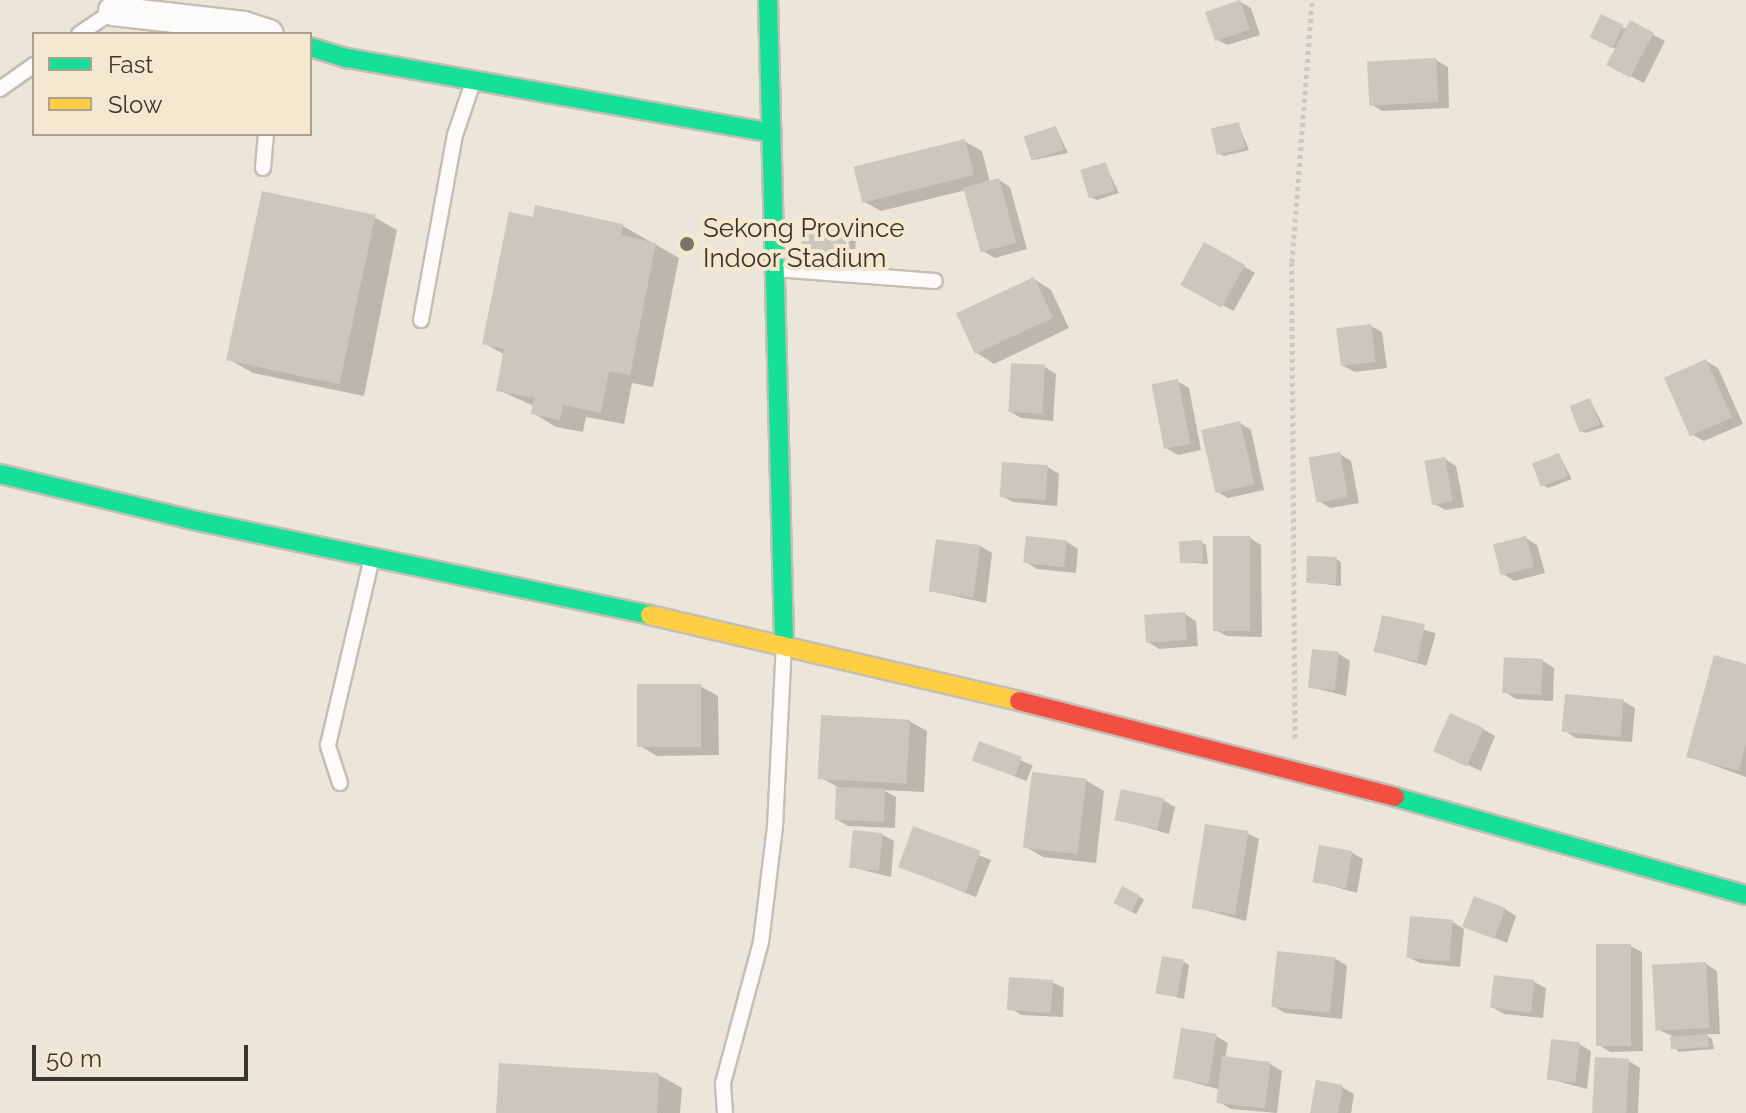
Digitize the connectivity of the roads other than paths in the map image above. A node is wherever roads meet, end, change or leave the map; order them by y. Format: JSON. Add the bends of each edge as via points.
{"nodes":[{"id":1,"x":768,"y":0,"type":"edge"},
{"id":2,"x":121,"y":6,"type":"edge"},
{"id":3,"x":82,"y":32,"type":"edge"},
{"id":4,"x":258,"y":32,"type":"edge"},
{"id":5,"x":312,"y":47,"type":"edge"},
{"id":6,"x":32,"y":66,"type":"edge"},
{"id":7,"x":473,"y":81,"type":"junction"},
{"id":8,"x":0,"y":89,"type":"edge"},
{"id":9,"x":771,"y":133,"type":"junction"},
{"id":10,"x":266,"y":136,"type":"edge"},
{"id":11,"x":263,"y":168,"type":"dead end"},
{"id":12,"x":774,"y":269,"type":"junction"},
{"id":13,"x":935,"y":281,"type":"dead end"},
{"id":14,"x":421,"y":320,"type":"dead end"},
{"id":15,"x":0,"y":474,"type":"edge"},
{"id":16,"x":372,"y":557,"type":"junction"},
{"id":17,"x":784,"y":643,"type":"junction"},
{"id":18,"x":340,"y":783,"type":"dead end"},
{"id":19,"x":1746,"y":895,"type":"edge"},
{"id":20,"x":725,"y":1113,"type":"edge"}],
"edges":[{"from":1,"to":9,"type":"street"},
{"from":2,"to":3,"type":"lane"},
{"from":2,"to":4,"type":"street"},
{"from":5,"to":7,"type":"street"},
{"from":6,"to":8,"type":"lane"},
{"from":7,"to":9,"type":"street"},
{"from":7,"to":14,"type":"lane","via":[[455,135]]},
{"from":9,"to":12,"type":"street"},
{"from":10,"to":11,"type":"lane"},
{"from":12,"to":13,"type":"lane"},
{"from":12,"to":17,"type":"street"},
{"from":15,"to":16,"type":"street"},
{"from":16,"to":17,"type":"street"},
{"from":16,"to":18,"type":"lane","via":[[328,745]]},
{"from":17,"to":19,"type":"street","via":[[1296,769]]},
{"from":17,"to":20,"type":"lane","via":[[775,827],[761,942],[723,1083]]}]}
